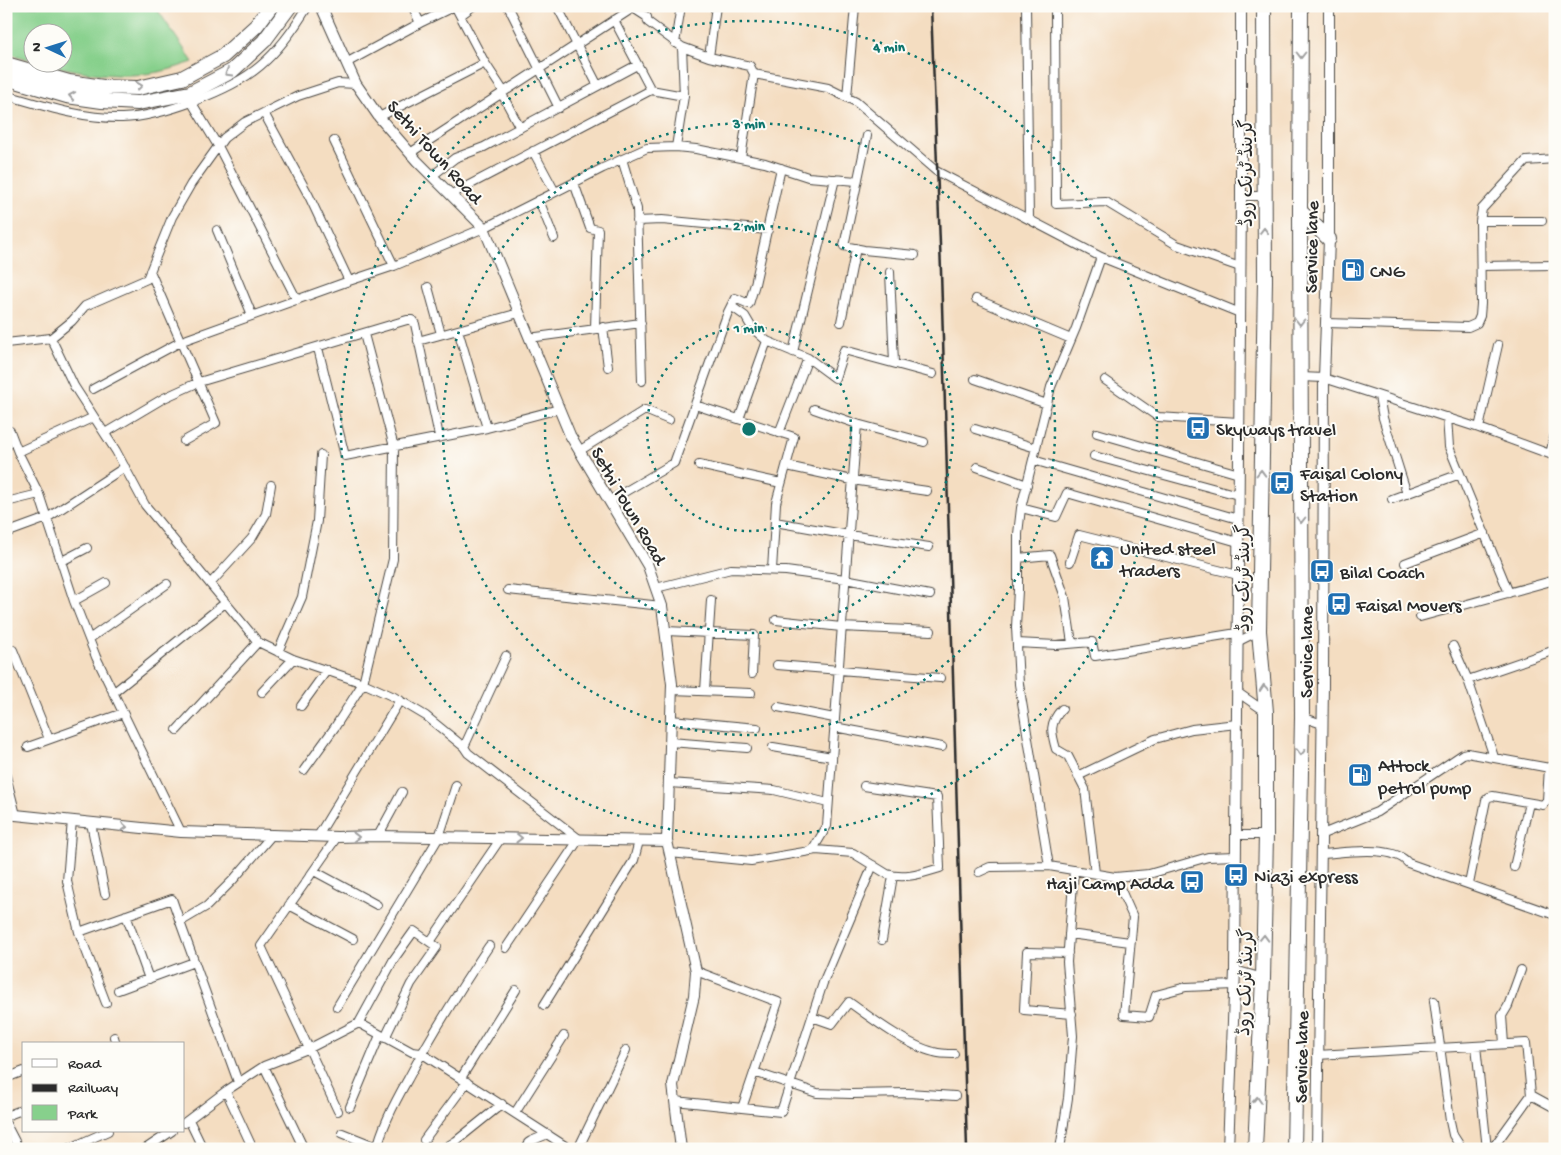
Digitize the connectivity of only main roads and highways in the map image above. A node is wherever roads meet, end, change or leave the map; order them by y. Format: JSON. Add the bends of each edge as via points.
{"nodes":[{"id":1,"x":270,"y":6,"type":"edge"},
{"id":2,"x":290,"y":6,"type":"edge"},
{"id":3,"x":1264,"y":6,"type":"edge"},
{"id":4,"x":1301,"y":6,"type":"edge"},
{"id":5,"x":6,"y":64,"type":"edge"},
{"id":6,"x":6,"y":78,"type":"edge"},
{"id":7,"x":1300,"y":211,"type":"junction"},
{"id":8,"x":1329,"y":239,"type":"road end"},
{"id":9,"x":1255,"y":1149,"type":"edge"},
{"id":10,"x":1294,"y":1149,"type":"edge"}],
"edges":[{"from":5,"to":1,"type":"highway","one_way":true,"via":[[69,82],[138,88],[182,78],[223,56],[256,26]]},
{"from":2,"to":6,"type":"highway","one_way":true,"via":[[264,41],[232,71],[190,92],[138,102],[102,101],[67,96]]},
{"from":9,"to":3,"type":"highway","name":"گرینڈ ٹرنک روڈ","one_way":true,"via":[[1266,835],[1266,712],[1259,631]]},
{"from":4,"to":7,"type":"highway","one_way":true},
{"from":7,"to":8,"type":"highway"},
{"from":7,"to":10,"type":"highway","one_way":true,"via":[[1302,717]]}]}
